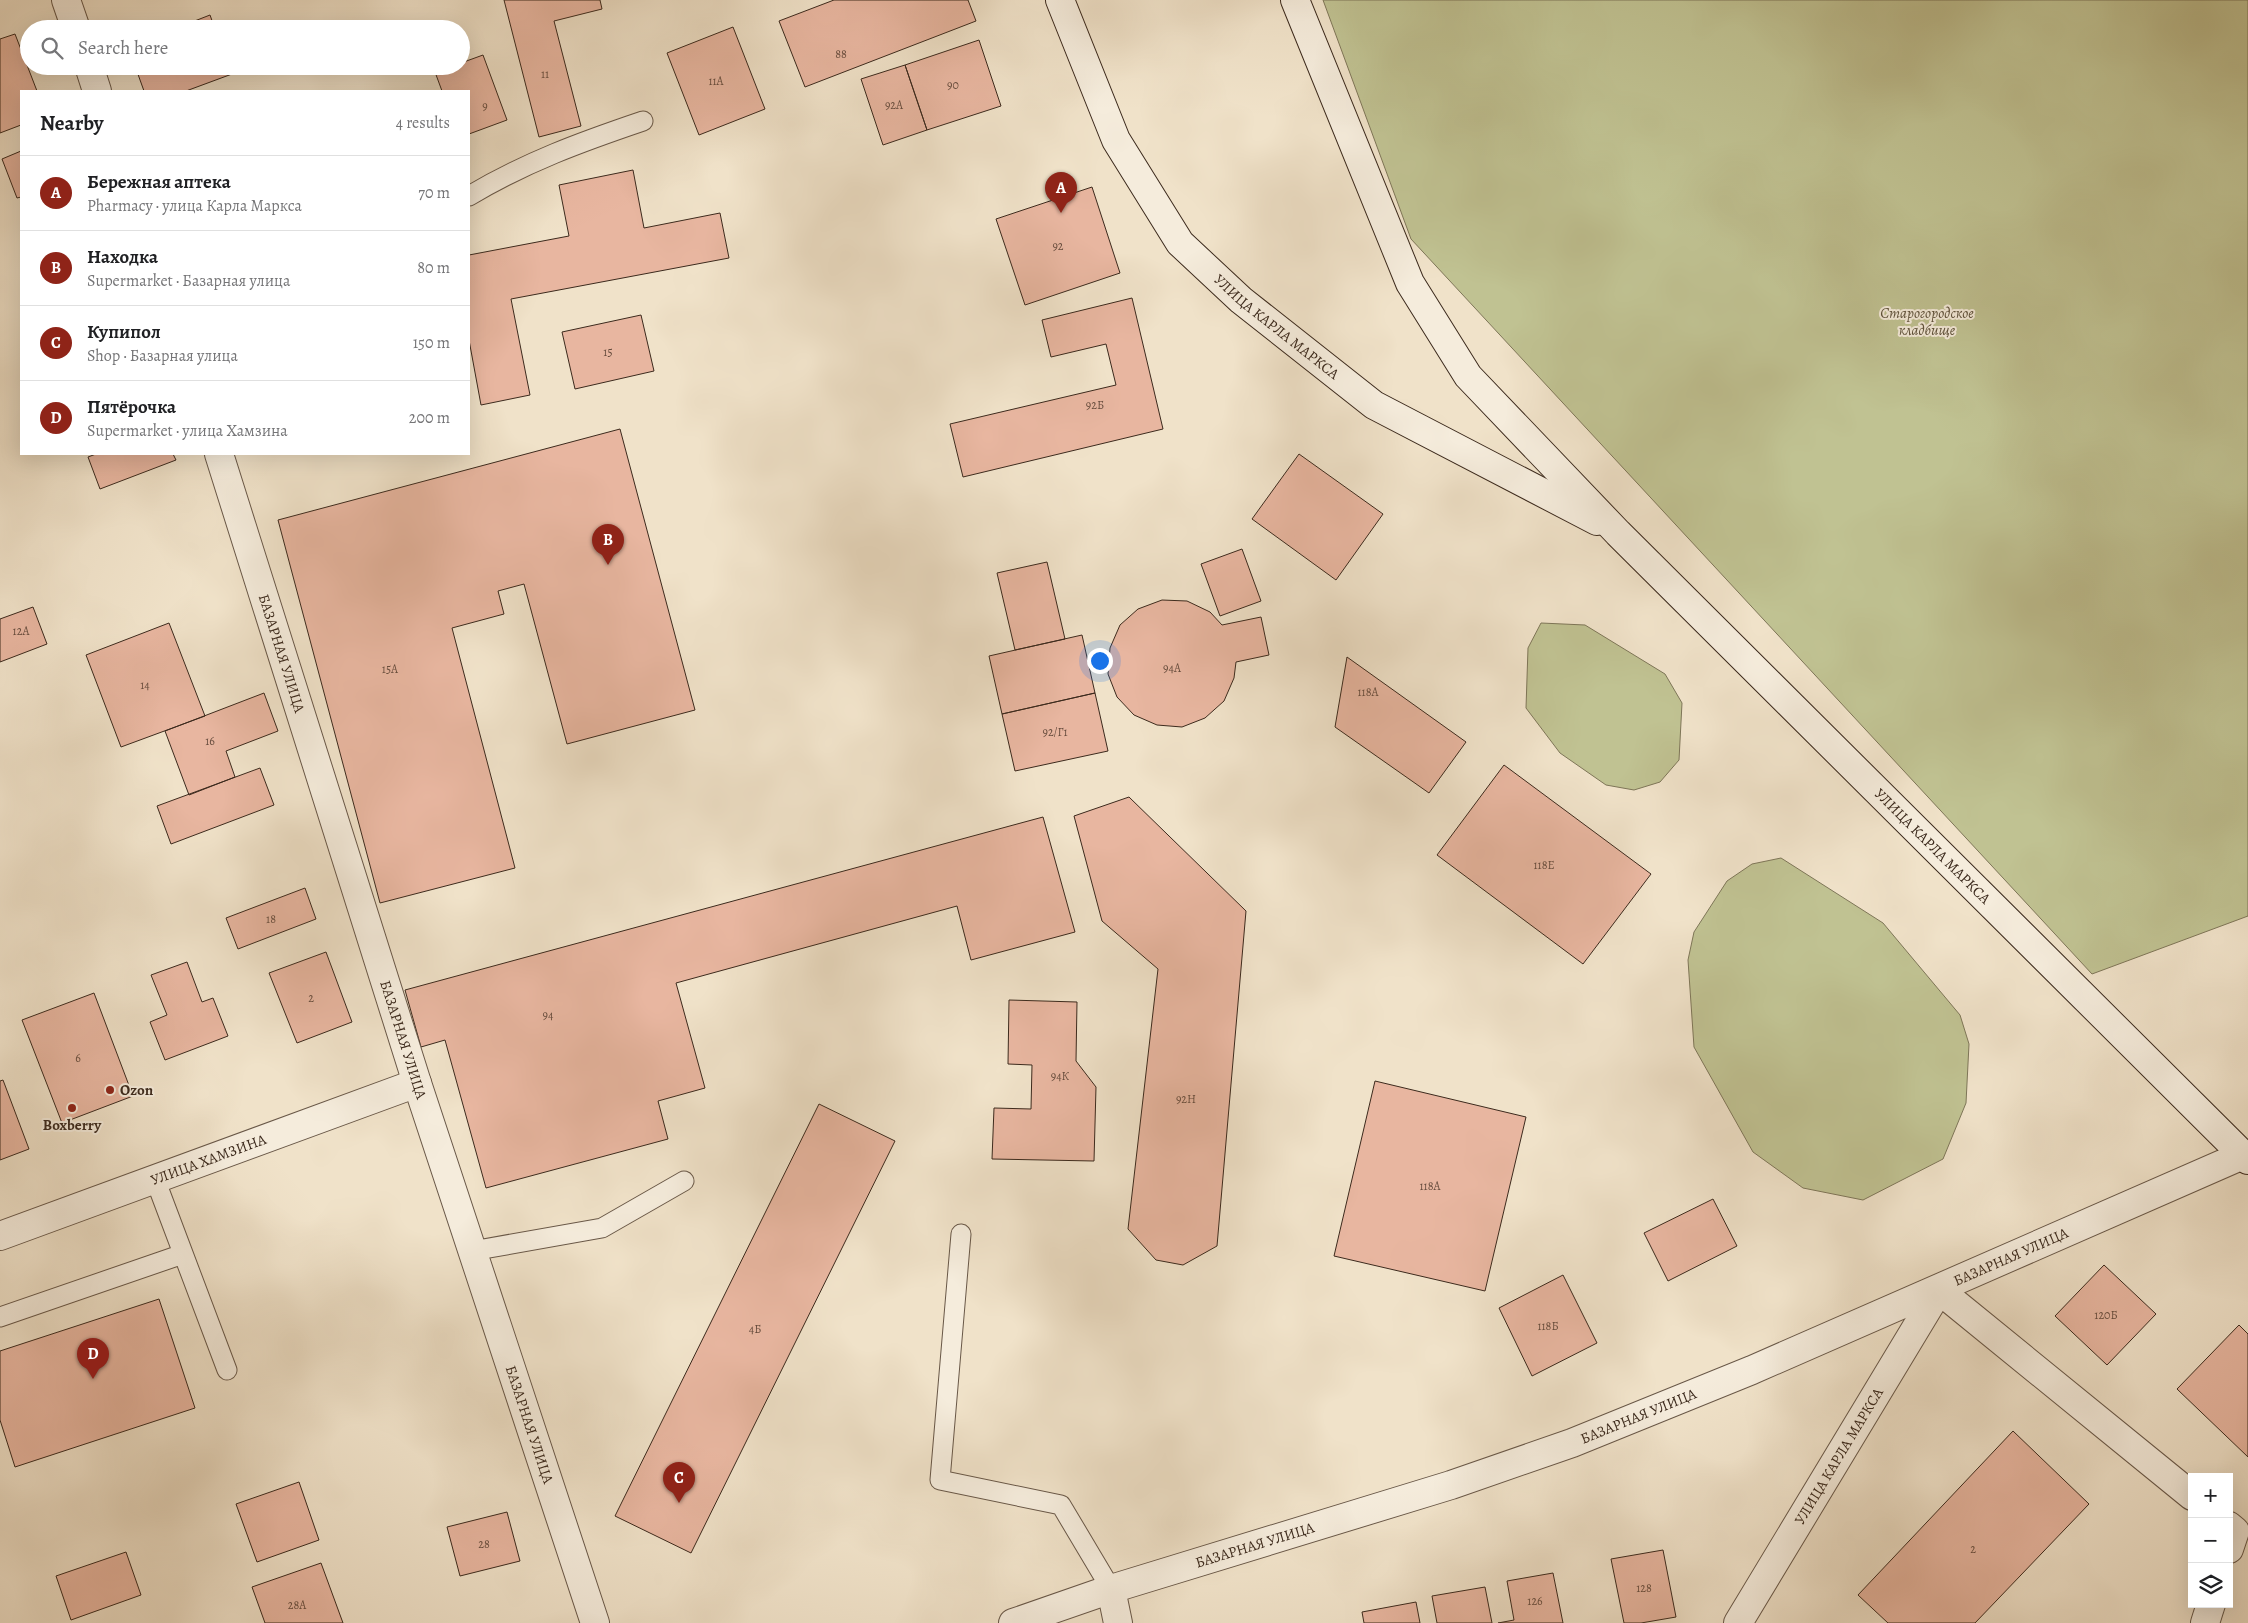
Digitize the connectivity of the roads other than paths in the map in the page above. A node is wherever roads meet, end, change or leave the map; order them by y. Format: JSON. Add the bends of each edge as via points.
{"nodes":[{"id":1,"x":66,"y":0,"type":"edge"},
{"id":2,"x":1060,"y":0,"type":"edge"},
{"id":3,"x":1295,"y":0,"type":"edge"},
{"id":4,"x":73,"y":20,"type":"edge"},
{"id":5,"x":92,"y":75,"type":"edge"},
{"id":6,"x":98,"y":90,"type":"edge"},
{"id":7,"x":643,"y":121,"type":"dead end"},
{"id":8,"x":470,"y":195,"type":"edge"},
{"id":9,"x":219,"y":455,"type":"edge"},
{"id":10,"x":1618,"y":533,"type":"junction"},
{"id":11,"x":417,"y":1083,"type":"junction"},
{"id":12,"x":2245,"y":1158,"type":"edge"},
{"id":13,"x":155,"y":1179,"type":"junction"},
{"id":14,"x":684,"y":1181,"type":"dead end"},
{"id":15,"x":961,"y":1234,"type":"dead end"},
{"id":16,"x":0,"y":1236,"type":"edge"},
{"id":17,"x":472,"y":1251,"type":"junction"},
{"id":18,"x":183,"y":1254,"type":"junction"},
{"id":19,"x":1939,"y":1290,"type":"junction"},
{"id":20,"x":0,"y":1317,"type":"edge"},
{"id":21,"x":227,"y":1370,"type":"dead end"},
{"id":22,"x":2188,"y":1493,"type":"edge"},
{"id":23,"x":1112,"y":1589,"type":"junction"},
{"id":24,"x":2210,"y":1608,"type":"edge"},
{"id":25,"x":594,"y":1623,"type":"edge"},
{"id":26,"x":1013,"y":1623,"type":"edge"},
{"id":27,"x":1118,"y":1623,"type":"edge"},
{"id":28,"x":1738,"y":1623,"type":"edge"},
{"id":29,"x":2205,"y":1623,"type":"edge"}],
"edges":[{"from":1,"to":4,"type":"street"},
{"from":2,"to":10,"type":"street","name":"УЛИЦА КАРЛА МАРКСА","via":[[1116,140],[1180,243],[1241,300],[1374,405]]},
{"from":3,"to":10,"type":"street","name":"УЛИЦА КАРЛА МАРКСА","via":[[1410,283],[1468,376]]},
{"from":5,"to":6,"type":"street"},
{"from":7,"to":8,"type":"lane","via":[[565,147],[503,175]]},
{"from":9,"to":11,"type":"street","name":"БАЗАРНАЯ УЛИЦА"},
{"from":10,"to":12,"type":"street","name":"УЛИЦА КАРЛА МАРКСА"},
{"from":11,"to":13,"type":"street","name":"УЛИЦА ХАМЗИНА"},
{"from":11,"to":17,"type":"street","name":"БАЗАРНАЯ УЛИЦА"},
{"from":12,"to":19,"type":"street","name":"БАЗАРНАЯ УЛИЦА"},
{"from":13,"to":16,"type":"street","name":"УЛИЦА ХАМЗИНА"},
{"from":13,"to":18,"type":"lane"},
{"from":14,"to":17,"type":"lane","via":[[602,1228]]},
{"from":15,"to":23,"type":"lane","via":[[940,1480],[1061,1505]]},
{"from":17,"to":25,"type":"street","name":"БАЗАРНАЯ УЛИЦА"},
{"from":18,"to":20,"type":"lane"},
{"from":18,"to":21,"type":"lane"},
{"from":19,"to":22,"type":"street"},
{"from":19,"to":23,"type":"street","name":"БАЗАРНАЯ УЛИЦА","via":[[1572,1443],[1344,1518]]},
{"from":19,"to":28,"type":"street","name":"УЛИЦА КАРЛА МАРКСА"},
{"from":23,"to":26,"type":"street","name":"БАЗАРНАЯ УЛИЦА"},
{"from":23,"to":27,"type":"street"},
{"from":24,"to":29,"type":"street"}]}
